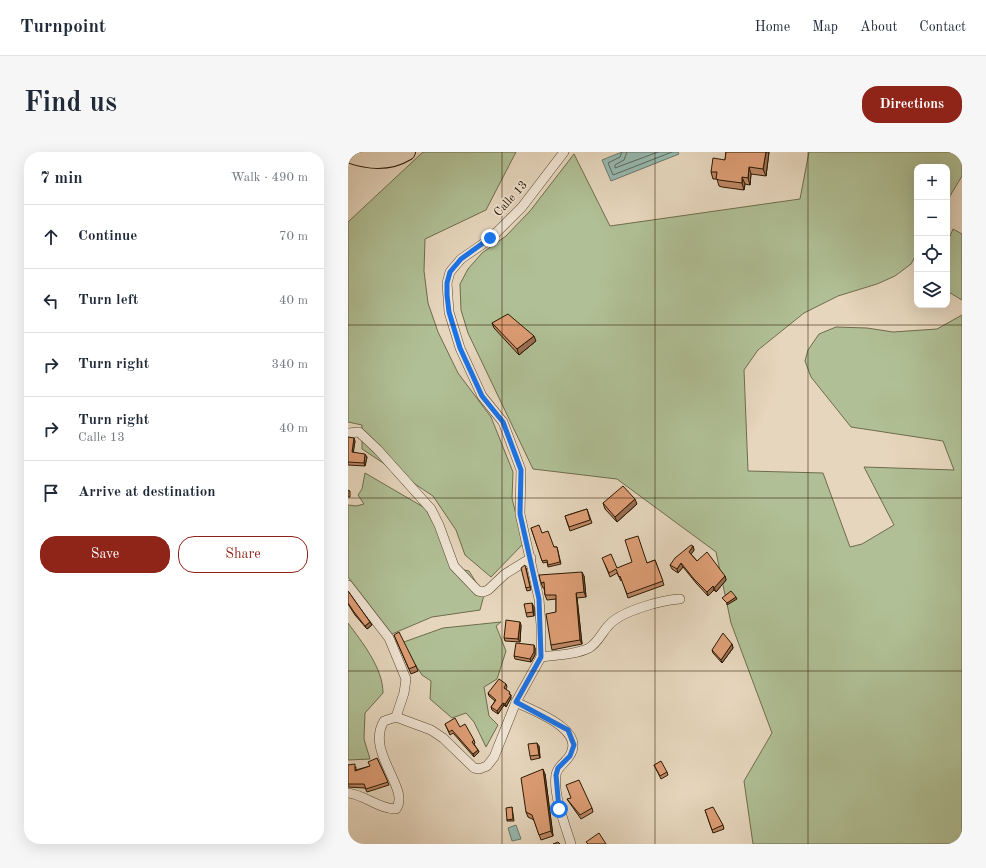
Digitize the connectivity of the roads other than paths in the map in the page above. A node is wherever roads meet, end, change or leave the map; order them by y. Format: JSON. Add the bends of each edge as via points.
{"nodes":[{"id":1,"x":407,"y":152,"type":"edge"},
{"id":2,"x":564,"y":152,"type":"edge"},
{"id":3,"x":348,"y":154,"type":"edge"},
{"id":4,"x":348,"y":433,"type":"edge"},
{"id":5,"x":531,"y":558,"type":"junction"},
{"id":6,"x":348,"y":585,"type":"edge"},
{"id":7,"x":680,"y":599,"type":"dead end"},
{"id":8,"x":541,"y":657,"type":"junction"},
{"id":9,"x":516,"y":702,"type":"junction"},
{"id":10,"x":396,"y":717,"type":"junction"},
{"id":11,"x":348,"y":793,"type":"edge"},
{"id":12,"x":570,"y":844,"type":"edge"}],
"edges":[{"from":1,"to":3,"type":"highway","via":[[376,160]]},
{"from":2,"to":5,"type":"street","name":"Calle 13","via":[[522,207],[490,238],[461,259],[450,272],[447,283],[449,312],[460,348],[482,396],[503,422],[521,470],[520,514]]},
{"from":4,"to":5,"type":"street","via":[[359,432],[431,509],[454,566],[478,590],[488,590],[504,574]]},
{"from":5,"to":8,"type":"street","via":[[539,599]]},
{"from":6,"to":10,"type":"street","via":[[389,638],[406,679]]},
{"from":7,"to":8,"type":"street","via":[[668,600],[620,616],[608,625],[591,647],[581,652]]},
{"from":8,"to":9,"type":"street"},
{"from":9,"to":10,"type":"street","via":[[494,757],[487,766],[479,769],[466,762],[443,738],[431,730]]},
{"from":9,"to":12,"type":"street","via":[[568,730],[574,745],[570,756],[558,768],[556,775],[559,809]]},
{"from":10,"to":11,"type":"street","via":[[384,721],[378,736],[397,790],[399,805],[396,809],[390,809]]}]}
